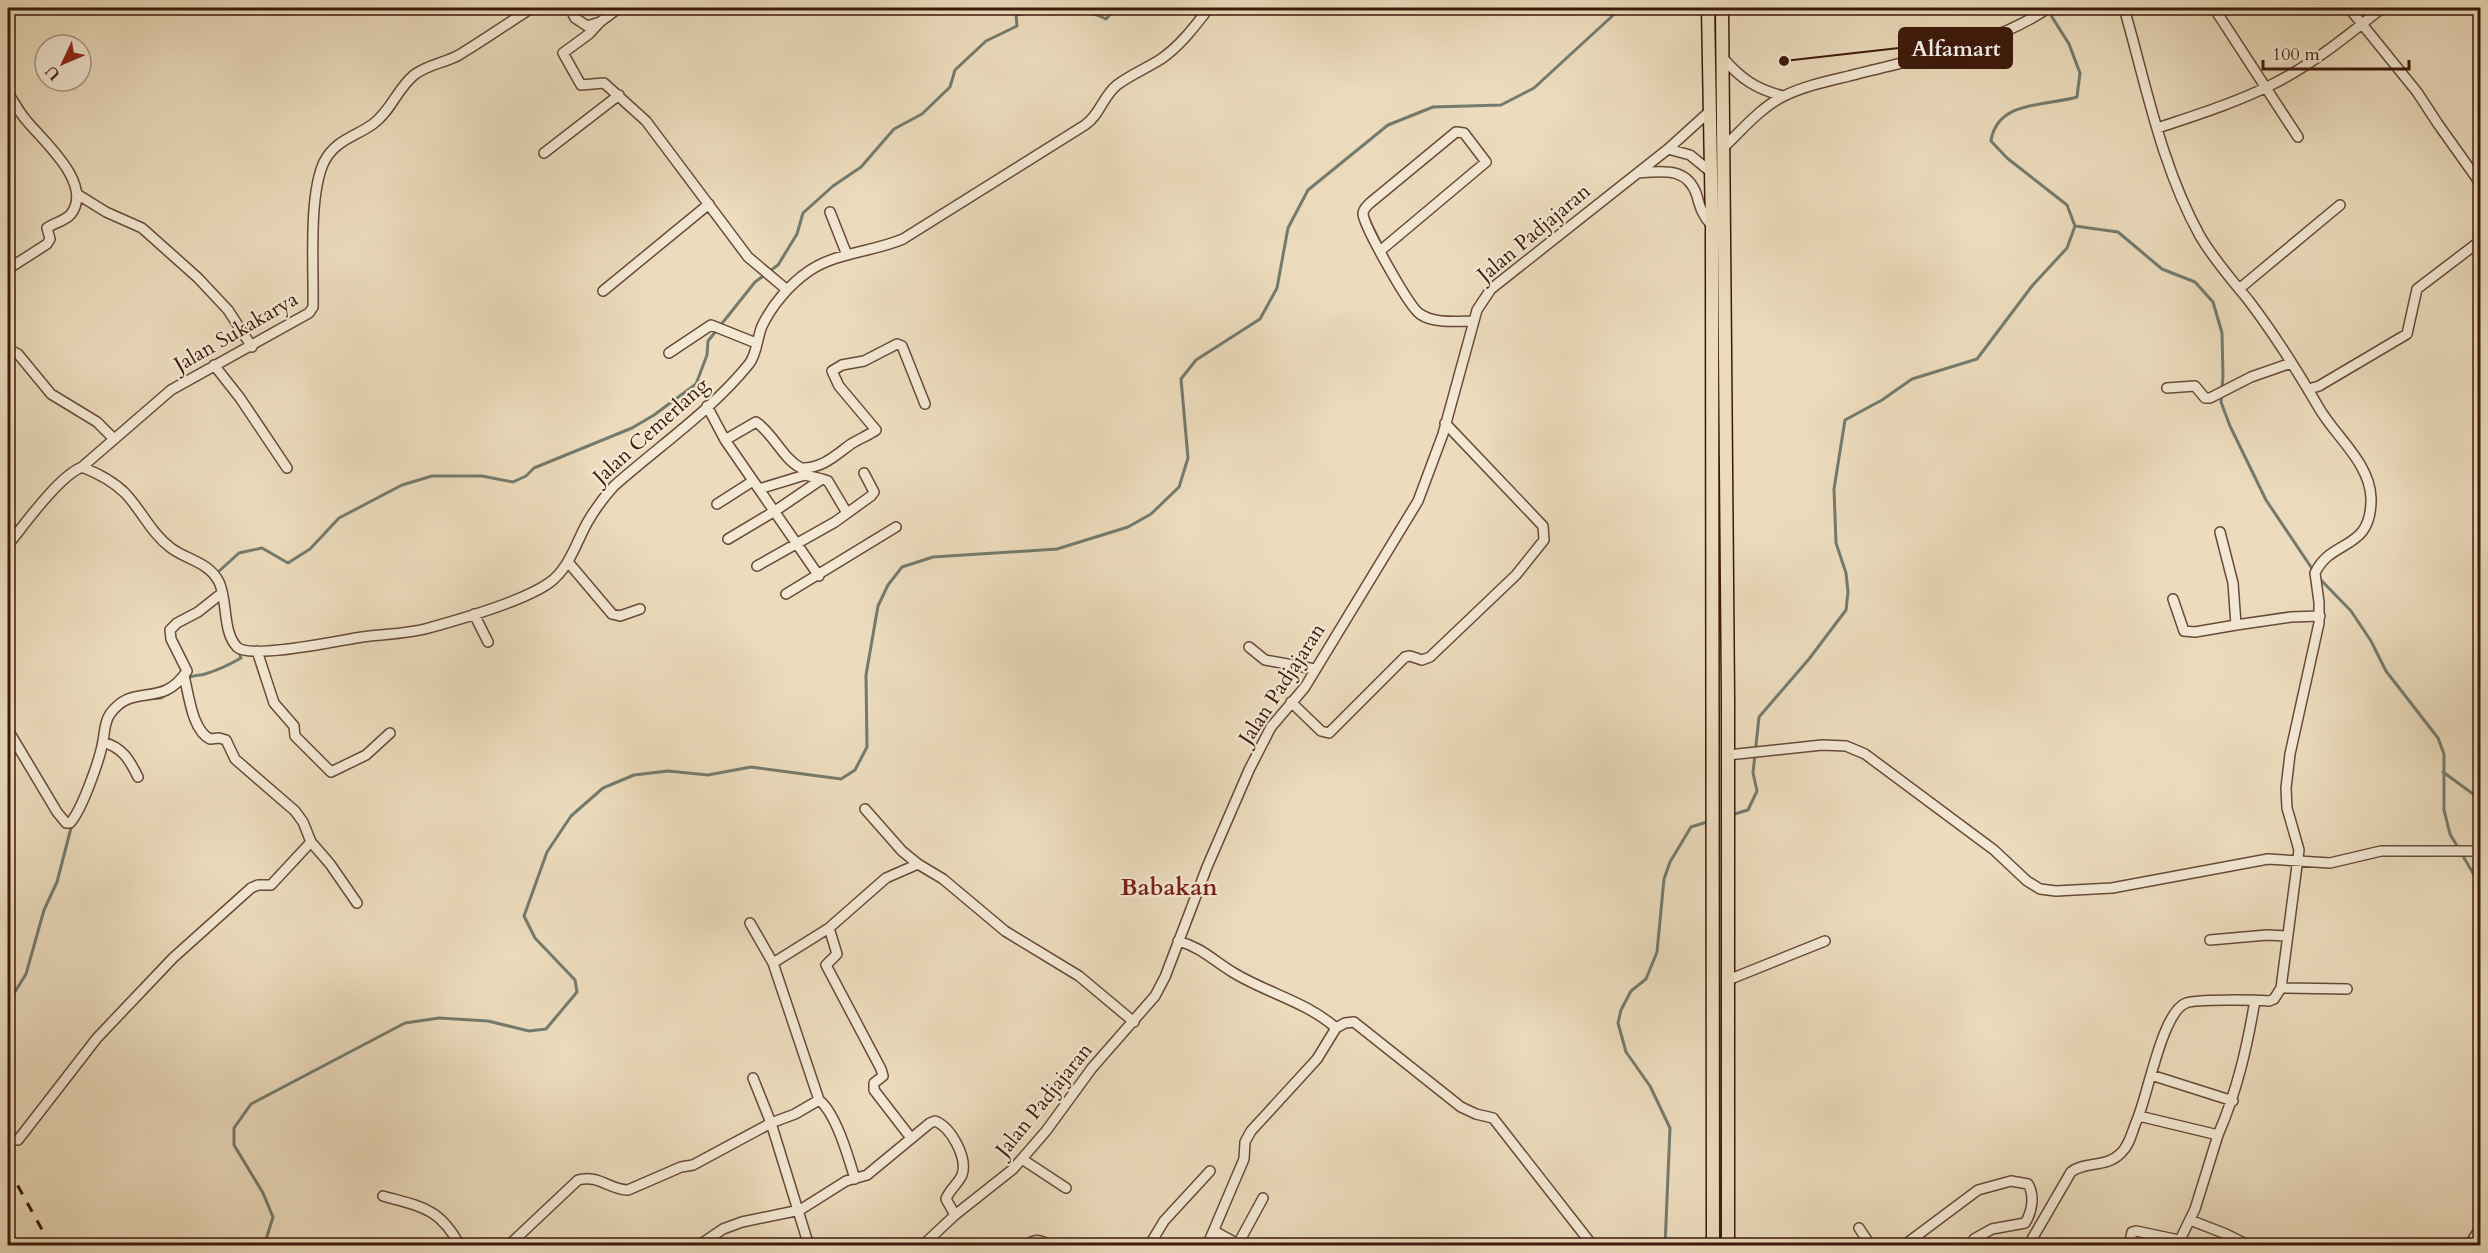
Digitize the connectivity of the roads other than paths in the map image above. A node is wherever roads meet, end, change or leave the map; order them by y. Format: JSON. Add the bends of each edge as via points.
{"nodes":[{"id":1,"x":532,"y":8,"type":"edge"},
{"id":2,"x":570,"y":8,"type":"edge"},
{"id":3,"x":619,"y":8,"type":"edge"},
{"id":4,"x":1209,"y":8,"type":"edge"},
{"id":5,"x":1707,"y":8,"type":"edge"},
{"id":6,"x":1722,"y":8,"type":"edge"},
{"id":7,"x":2124,"y":8,"type":"edge"},
{"id":8,"x":2214,"y":8,"type":"edge"},
{"id":9,"x":2349,"y":8,"type":"edge"},
{"id":10,"x":2382,"y":8,"type":"edge"},
{"id":11,"x":2044,"y":10,"type":"edge"},
{"id":12,"x":600,"y":22,"type":"junction"},
{"id":13,"x":2362,"y":24,"type":"junction"},
{"id":14,"x":1723,"y":58,"type":"junction"},
{"id":15,"x":2266,"y":87,"type":"junction"},
{"id":16,"x":8,"y":93,"type":"edge"},
{"id":17,"x":619,"y":95,"type":"junction"},
{"id":18,"x":1783,"y":96,"type":"junction"},
{"id":19,"x":1710,"y":111,"type":"junction"},
{"id":20,"x":2158,"y":128,"type":"junction"},
{"id":21,"x":2298,"y":137,"type":"dead end"},
{"id":22,"x":1725,"y":146,"type":"junction"},
{"id":23,"x":1668,"y":149,"type":"junction"},
{"id":24,"x":544,"y":153,"type":"dead end"},
{"id":25,"x":1638,"y":172,"type":"junction"},
{"id":26,"x":1711,"y":172,"type":"junction"},
{"id":27,"x":2481,"y":183,"type":"edge"},
{"id":28,"x":77,"y":194,"type":"junction"},
{"id":29,"x":709,"y":204,"type":"junction"},
{"id":30,"x":2340,"y":205,"type":"dead end"},
{"id":31,"x":830,"y":212,"type":"dead end"},
{"id":32,"x":1712,"y":226,"type":"junction"},
{"id":33,"x":2481,"y":242,"type":"edge"},
{"id":34,"x":1380,"y":251,"type":"junction"},
{"id":35,"x":847,"y":255,"type":"junction"},
{"id":36,"x":8,"y":269,"type":"edge"},
{"id":37,"x":1712,"y":287,"type":"junction"},
{"id":38,"x":1725,"y":287,"type":"junction"},
{"id":39,"x":786,"y":289,"type":"junction"},
{"id":40,"x":2239,"y":290,"type":"junction"},
{"id":41,"x":603,"y":291,"type":"dead end"},
{"id":42,"x":1474,"y":321,"type":"junction"},
{"id":43,"x":756,"y":343,"type":"junction"},
{"id":44,"x":252,"y":346,"type":"junction"},
{"id":45,"x":8,"y":352,"type":"edge"},
{"id":46,"x":669,"y":353,"type":"dead end"},
{"id":47,"x":2291,"y":363,"type":"junction"},
{"id":48,"x":214,"y":365,"type":"junction"},
{"id":49,"x":2167,"y":388,"type":"dead end"},
{"id":50,"x":2309,"y":389,"type":"junction"},
{"id":51,"x":925,"y":404,"type":"dead end"},
{"id":52,"x":707,"y":406,"type":"junction"},
{"id":53,"x":1445,"y":423,"type":"junction"},
{"id":54,"x":114,"y":439,"type":"junction"},
{"id":55,"x":725,"y":440,"type":"junction"},
{"id":56,"x":82,"y":467,"type":"junction"},
{"id":57,"x":287,"y":468,"type":"dead end"},
{"id":58,"x":864,"y":473,"type":"dead end"},
{"id":59,"x":822,"y":479,"type":"junction"},
{"id":60,"x":753,"y":481,"type":"junction"},
{"id":61,"x":759,"y":489,"type":"junction"},
{"id":62,"x":717,"y":504,"type":"dead end"},
{"id":63,"x":776,"y":511,"type":"junction"},
{"id":64,"x":847,"y":513,"type":"junction"},
{"id":65,"x":896,"y":527,"type":"dead end"},
{"id":66,"x":2220,"y":532,"type":"dead end"},
{"id":67,"x":728,"y":539,"type":"dead end"},
{"id":68,"x":798,"y":544,"type":"junction"},
{"id":69,"x":8,"y":545,"type":"edge"},
{"id":70,"x":568,"y":562,"type":"junction"},
{"id":71,"x":757,"y":566,"type":"dead end"},
{"id":72,"x":819,"y":576,"type":"junction"},
{"id":73,"x":222,"y":593,"type":"junction"},
{"id":74,"x":786,"y":594,"type":"dead end"},
{"id":75,"x":2173,"y":599,"type":"dead end"},
{"id":76,"x":640,"y":609,"type":"dead end"},
{"id":77,"x":474,"y":614,"type":"junction"},
{"id":78,"x":2320,"y":616,"type":"junction"},
{"id":79,"x":2236,"y":625,"type":"junction"},
{"id":80,"x":488,"y":642,"type":"dead end"},
{"id":81,"x":1250,"y":647,"type":"dead end"},
{"id":82,"x":257,"y":651,"type":"junction"},
{"id":83,"x":1315,"y":669,"type":"junction"},
{"id":84,"x":184,"y":676,"type":"junction"},
{"id":85,"x":1291,"y":702,"type":"junction"},
{"id":86,"x":8,"y":730,"type":"edge"},
{"id":87,"x":390,"y":733,"type":"dead end"},
{"id":88,"x":103,"y":742,"type":"junction"},
{"id":89,"x":1728,"y":755,"type":"junction"},
{"id":90,"x":138,"y":777,"type":"dead end"},
{"id":91,"x":865,"y":809,"type":"dead end"},
{"id":92,"x":311,"y":842,"type":"junction"},
{"id":93,"x":2481,"y":851,"type":"edge"},
{"id":94,"x":2297,"y":860,"type":"junction"},
{"id":95,"x":918,"y":864,"type":"junction"},
{"id":96,"x":357,"y":903,"type":"dead end"},
{"id":97,"x":750,"y":923,"type":"dead end"},
{"id":98,"x":829,"y":928,"type":"junction"},
{"id":99,"x":2287,"y":936,"type":"junction"},
{"id":100,"x":2210,"y":940,"type":"dead end"},
{"id":101,"x":1178,"y":941,"type":"junction"},
{"id":102,"x":1825,"y":941,"type":"dead end"},
{"id":103,"x":772,"y":963,"type":"junction"},
{"id":104,"x":1728,"y":980,"type":"junction"},
{"id":105,"x":2281,"y":988,"type":"junction"},
{"id":106,"x":2347,"y":989,"type":"dead end"},
{"id":107,"x":2254,"y":1000,"type":"junction"},
{"id":108,"x":1134,"y":1022,"type":"junction"},
{"id":109,"x":1336,"y":1028,"type":"junction"},
{"id":110,"x":2151,"y":1075,"type":"junction"},
{"id":111,"x":753,"y":1078,"type":"dead end"},
{"id":112,"x":819,"y":1100,"type":"junction"},
{"id":113,"x":2233,"y":1101,"type":"junction"},
{"id":114,"x":2139,"y":1116,"type":"junction"},
{"id":115,"x":771,"y":1123,"type":"junction"},
{"id":116,"x":2218,"y":1135,"type":"junction"},
{"id":117,"x":911,"y":1138,"type":"junction"},
{"id":118,"x":18,"y":1140,"type":"dead end"},
{"id":119,"x":1022,"y":1159,"type":"junction"},
{"id":120,"x":1210,"y":1171,"type":"dead end"},
{"id":121,"x":855,"y":1179,"type":"junction"},
{"id":122,"x":1066,"y":1188,"type":"dead end"},
{"id":123,"x":383,"y":1196,"type":"dead end"},
{"id":124,"x":1263,"y":1198,"type":"dead end"},
{"id":125,"x":800,"y":1210,"type":"junction"},
{"id":126,"x":955,"y":1215,"type":"junction"},
{"id":127,"x":2190,"y":1220,"type":"junction"},
{"id":128,"x":1858,"y":1228,"type":"dead end"},
{"id":129,"x":2481,"y":1228,"type":"edge"},
{"id":130,"x":1214,"y":1231,"type":"junction"},
{"id":131,"x":1974,"y":1239,"type":"dead end"},
{"id":132,"x":2178,"y":1243,"type":"edge"},
{"id":133,"x":460,"y":1245,"type":"edge"},
{"id":134,"x":508,"y":1245,"type":"edge"},
{"id":135,"x":698,"y":1245,"type":"edge"},
{"id":136,"x":809,"y":1245,"type":"edge"},
{"id":137,"x":922,"y":1245,"type":"edge"},
{"id":138,"x":1026,"y":1245,"type":"edge"},
{"id":139,"x":1050,"y":1245,"type":"edge"},
{"id":140,"x":1149,"y":1245,"type":"edge"},
{"id":141,"x":1207,"y":1245,"type":"edge"},
{"id":142,"x":1238,"y":1245,"type":"edge"},
{"id":143,"x":1593,"y":1245,"type":"edge"},
{"id":144,"x":1713,"y":1245,"type":"edge"},
{"id":145,"x":1728,"y":1245,"type":"edge"},
{"id":146,"x":1871,"y":1245,"type":"edge"},
{"id":147,"x":1903,"y":1245,"type":"edge"},
{"id":148,"x":2028,"y":1245,"type":"edge"},
{"id":149,"x":2129,"y":1245,"type":"edge"},
{"id":150,"x":2250,"y":1245,"type":"edge"},
{"id":151,"x":2469,"y":1245,"type":"edge"}],
"edges":[{"from":1,"to":44,"type":"street","name":"Jalan Sukakarya","via":[[460,54],[419,71],[373,124],[336,145],[324,162],[317,188],[313,307],[304,317]]},
{"from":2,"to":12,"type":"street","via":[[581,24]]},
{"from":3,"to":12,"type":"street"},
{"from":4,"to":35,"type":"street","name":"Jalan Cemerlang","via":[[1181,43],[1118,84],[1085,125],[903,238],[878,249]]},
{"from":5,"to":19,"type":"main road"},
{"from":6,"to":14,"type":"main road"},
{"from":7,"to":20,"type":"street"},
{"from":8,"to":15,"type":"street"},
{"from":9,"to":13,"type":"street"},
{"from":10,"to":13,"type":"street"},
{"from":11,"to":18,"type":"street","via":[[1960,45]]},
{"from":12,"to":17,"type":"street","via":[[563,54],[581,85],[604,83]]},
{"from":13,"to":15,"type":"street","via":[[2321,55]]},
{"from":13,"to":27,"type":"street","via":[[2417,92]]},
{"from":14,"to":18,"type":"street","via":[[1749,84]]},
{"from":14,"to":22,"type":"main road"},
{"from":15,"to":20,"type":"street"},
{"from":15,"to":21,"type":"street"},
{"from":16,"to":28,"type":"street","via":[[26,121],[64,162]]},
{"from":17,"to":24,"type":"street"},
{"from":17,"to":29,"type":"street","via":[[661,139]]},
{"from":18,"to":22,"type":"street"},
{"from":19,"to":23,"type":"street","name":"Jalan Padjajaran"},
{"from":19,"to":26,"type":"main road"},
{"from":20,"to":40,"type":"street","via":[[2179,193],[2195,226]]},
{"from":22,"to":38,"type":"main road"},
{"from":23,"to":25,"type":"street","name":"Jalan Padjajaran"},
{"from":23,"to":26,"type":"street","via":[[1690,155]]},
{"from":25,"to":32,"type":"street","via":[[1670,170],[1682,174]]},
{"from":25,"to":42,"type":"street","name":"Jalan Padjajaran","via":[[1491,289]]},
{"from":26,"to":32,"type":"main road"},
{"from":28,"to":36,"type":"street","via":[[72,213],[47,228],[47,244]]},
{"from":28,"to":44,"type":"street","via":[[142,228],[228,310]]},
{"from":29,"to":39,"type":"street","via":[[748,257]]},
{"from":29,"to":41,"type":"street"},
{"from":30,"to":40,"type":"street"},
{"from":31,"to":35,"type":"street"},
{"from":32,"to":37,"type":"main road"},
{"from":33,"to":50,"type":"street","via":[[2417,289],[2407,334]]},
{"from":34,"to":34,"type":"street","via":[[1363,215],[1364,208],[1456,132],[1464,133],[1486,162]]},
{"from":34,"to":42,"type":"street","via":[[1412,307],[1421,315],[1447,321]]},
{"from":35,"to":39,"type":"street","name":"Jalan Cemerlang","via":[[808,271]]},
{"from":37,"to":38,"type":"main road"},
{"from":37,"to":144,"type":"main road"},
{"from":38,"to":89,"type":"main road"},
{"from":39,"to":43,"type":"street","name":"Jalan Cemerlang","via":[[763,324]]},
{"from":40,"to":47,"type":"street"},
{"from":42,"to":53,"type":"street","name":"Jalan Padjajaran"},
{"from":43,"to":46,"type":"street","via":[[711,325]]},
{"from":43,"to":52,"type":"street","name":"Jalan Cemerlang","via":[[752,361]]},
{"from":44,"to":48,"type":"street","name":"Jalan Sukakarya"},
{"from":45,"to":54,"type":"street","via":[[15,352],[51,394],[91,418]]},
{"from":47,"to":49,"type":"street","via":[[2251,377],[2210,398],[2194,386]]},
{"from":47,"to":50,"type":"street"},
{"from":48,"to":54,"type":"street","name":"Jalan Sukakarya","via":[[171,390]]},
{"from":48,"to":57,"type":"street"},
{"from":50,"to":78,"type":"street","via":[[2355,457],[2371,494],[2370,514],[2363,533],[2316,570]]},
{"from":51,"to":55,"type":"street","via":[[902,346],[897,344],[832,371],[839,386],[876,430],[824,464],[801,468],[756,422]]},
{"from":52,"to":55,"type":"street"},
{"from":52,"to":70,"type":"street","name":"Jalan Cemerlang","via":[[614,486],[588,521]]},
{"from":53,"to":83,"type":"street","name":"Jalan Padjajaran","via":[[1418,501]]},
{"from":53,"to":85,"type":"street","via":[[1544,526],[1544,540],[1516,575],[1430,657],[1405,657],[1329,733],[1321,731]]},
{"from":54,"to":56,"type":"street","name":"Jalan Sukakarya"},
{"from":55,"to":60,"type":"street"},
{"from":56,"to":69,"type":"street","via":[[64,479]]},
{"from":56,"to":73,"type":"street","name":"Jalan Cemerlang","via":[[123,491],[162,541],[214,574]]},
{"from":58,"to":64,"type":"street","via":[[874,492]]},
{"from":59,"to":61,"type":"street","via":[[805,475]]},
{"from":59,"to":63,"type":"street"},
{"from":59,"to":64,"type":"street","via":[[828,481]]},
{"from":60,"to":61,"type":"street"},
{"from":60,"to":62,"type":"street"},
{"from":61,"to":63,"type":"street"},
{"from":63,"to":67,"type":"street"},
{"from":63,"to":68,"type":"street"},
{"from":64,"to":68,"type":"street"},
{"from":65,"to":72,"type":"street"},
{"from":66,"to":79,"type":"street","via":[[2233,583]]},
{"from":68,"to":71,"type":"street"},
{"from":68,"to":72,"type":"street"},
{"from":70,"to":76,"type":"street","via":[[612,614],[620,616]]},
{"from":70,"to":77,"type":"street","name":"Jalan Cemerlang","via":[[539,589]]},
{"from":72,"to":74,"type":"street"},
{"from":73,"to":82,"type":"street","name":"Jalan Cemerlang","via":[[231,638],[240,650]]},
{"from":73,"to":84,"type":"street","via":[[170,630],[188,671]]},
{"from":75,"to":79,"type":"street","via":[[2184,631]]},
{"from":77,"to":80,"type":"street"},
{"from":77,"to":82,"type":"street","name":"Jalan Cemerlang","via":[[423,629]]},
{"from":78,"to":79,"type":"street"},
{"from":78,"to":94,"type":"street","via":[[2286,788],[2287,808],[2299,850]]},
{"from":81,"to":83,"type":"street","via":[[1265,660]]},
{"from":82,"to":87,"type":"street","via":[[274,703],[294,726],[295,736],[331,772],[366,755]]},
{"from":83,"to":85,"type":"street","name":"Jalan Padjajaran"},
{"from":84,"to":88,"type":"street","via":[[166,692],[136,696],[118,705],[107,720]]},
{"from":84,"to":92,"type":"street","via":[[204,735],[210,740],[226,740],[235,759],[295,811]]},
{"from":85,"to":101,"type":"street","name":"Jalan Padjajaran","via":[[1271,727],[1249,770]]},
{"from":86,"to":88,"type":"street","via":[[66,823],[72,821],[89,784]]},
{"from":88,"to":90,"type":"street","via":[[127,754]]},
{"from":89,"to":94,"type":"street","via":[[1821,745],[1846,746],[1865,754],[2040,889],[2112,888],[2268,859]]},
{"from":89,"to":104,"type":"main road"},
{"from":91,"to":95,"type":"street"},
{"from":92,"to":96,"type":"street"},
{"from":92,"to":118,"type":"street","via":[[272,885],[251,888],[173,958],[90,1046]]},
{"from":93,"to":94,"type":"street","via":[[2380,851],[2330,863]]},
{"from":94,"to":99,"type":"street"},
{"from":95,"to":98,"type":"street","via":[[886,878]]},
{"from":95,"to":108,"type":"street","via":[[944,879],[1005,931],[1079,976]]},
{"from":97,"to":103,"type":"street"},
{"from":98,"to":103,"type":"street"},
{"from":98,"to":117,"type":"street","via":[[837,954],[826,964],[881,1070],[883,1076],[874,1083],[874,1090]]},
{"from":99,"to":100,"type":"street"},
{"from":99,"to":105,"type":"street"},
{"from":101,"to":108,"type":"street","name":"Jalan Padjajaran","via":[[1155,996]]},
{"from":101,"to":109,"type":"street","via":[[1298,1003]]},
{"from":102,"to":104,"type":"street"},
{"from":103,"to":112,"type":"street"},
{"from":104,"to":145,"type":"main road"},
{"from":105,"to":106,"type":"street"},
{"from":105,"to":107,"type":"street","via":[[2274,999]]},
{"from":107,"to":110,"type":"street","via":[[2198,1000],[2181,1005],[2172,1014]]},
{"from":107,"to":113,"type":"street","via":[[2247,1052]]},
{"from":108,"to":119,"type":"street","name":"Jalan Padjajaran","via":[[1074,1090]]},
{"from":109,"to":130,"type":"street","via":[[1317,1059],[1251,1131],[1245,1142],[1244,1160]]},
{"from":109,"to":143,"type":"street","via":[[1354,1022],[1461,1107],[1493,1118]]},
{"from":110,"to":113,"type":"street"},
{"from":110,"to":114,"type":"street"},
{"from":111,"to":115,"type":"street"},
{"from":112,"to":115,"type":"street"},
{"from":112,"to":121,"type":"street","via":[[841,1140]]},
{"from":113,"to":116,"type":"street"},
{"from":114,"to":116,"type":"street"},
{"from":114,"to":148,"type":"street","via":[[2122,1153],[2105,1163],[2070,1172]]},
{"from":115,"to":125,"type":"street"},
{"from":115,"to":134,"type":"street","via":[[693,1165],[628,1190],[587,1178],[578,1180]]},
{"from":116,"to":127,"type":"street"},
{"from":117,"to":121,"type":"street","via":[[879,1167]]},
{"from":117,"to":126,"type":"street","via":[[935,1121],[947,1129],[957,1144],[963,1173],[946,1199]]},
{"from":119,"to":122,"type":"street"},
{"from":119,"to":126,"type":"street","name":"Jalan Padjajaran"},
{"from":120,"to":140,"type":"street","via":[[1164,1221]]},
{"from":121,"to":125,"type":"street"},
{"from":123,"to":133,"type":"street","via":[[432,1212],[446,1221]]},
{"from":124,"to":142,"type":"street"},
{"from":125,"to":135,"type":"street","via":[[723,1229]]},
{"from":125,"to":136,"type":"street"},
{"from":126,"to":137,"type":"street","name":"Jalan Padjajaran"},
{"from":127,"to":132,"type":"street"},
{"from":127,"to":150,"type":"street"},
{"from":128,"to":146,"type":"street"},
{"from":129,"to":151,"type":"street"},
{"from":130,"to":141,"type":"street"},
{"from":130,"to":142,"type":"street"},
{"from":131,"to":147,"type":"street","via":[[1992,1229],[2025,1223],[2031,1210],[2028,1184],[2011,1181],[1978,1190]]},
{"from":132,"to":149,"type":"street","via":[[2136,1231],[2132,1232]]},
{"from":138,"to":139,"type":"street","via":[[1038,1240]]}]}
